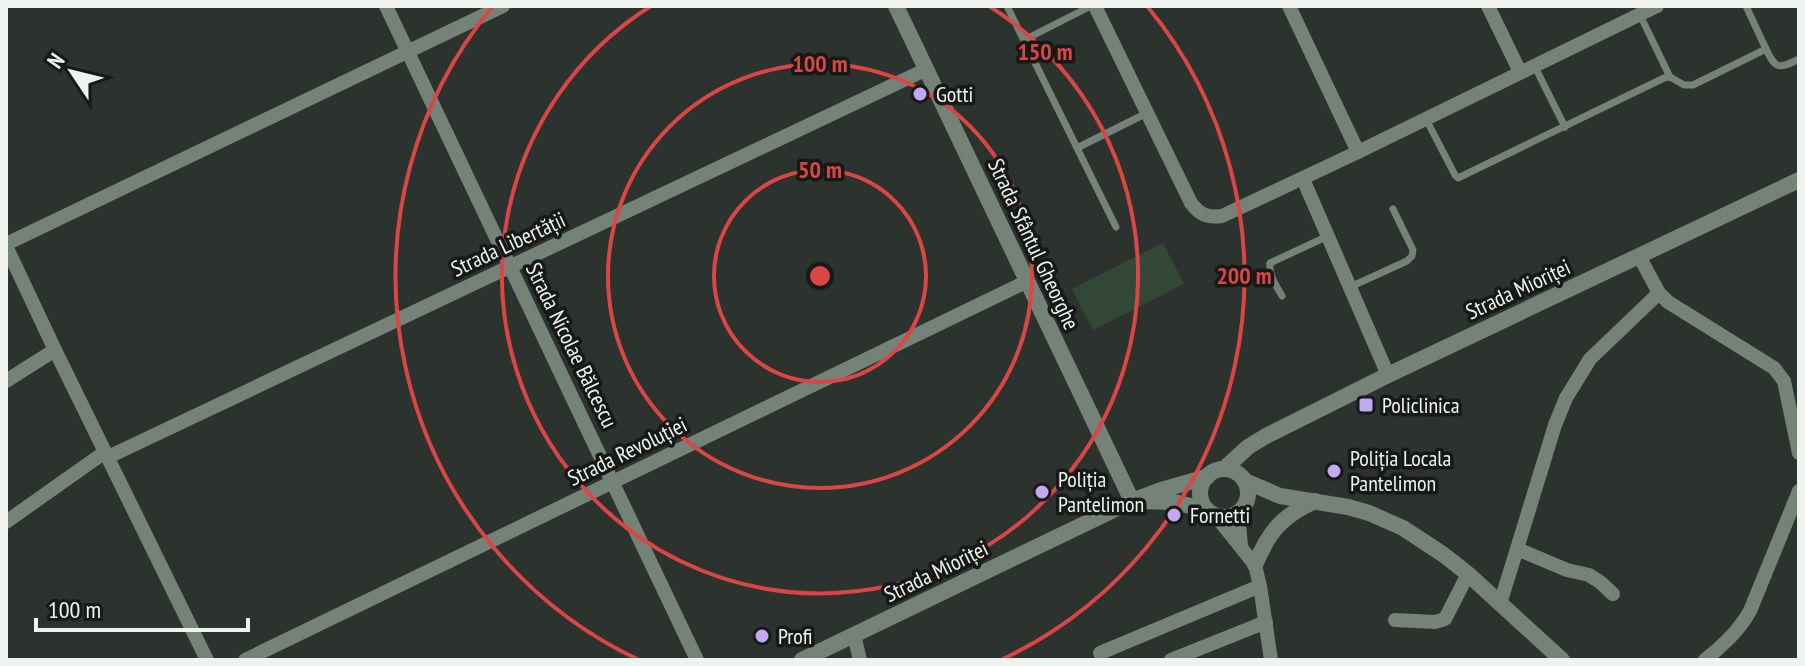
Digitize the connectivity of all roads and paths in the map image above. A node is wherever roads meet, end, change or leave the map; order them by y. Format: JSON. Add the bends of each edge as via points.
{"nodes":[{"id":1,"x":386,"y":6,"type":"edge"},
{"id":2,"x":503,"y":6,"type":"edge"},
{"id":3,"x":896,"y":6,"type":"edge"},
{"id":4,"x":1007,"y":6,"type":"edge"},
{"id":5,"x":1093,"y":6,"type":"edge"},
{"id":6,"x":1289,"y":6,"type":"edge"},
{"id":7,"x":1488,"y":6,"type":"edge"},
{"id":8,"x":1657,"y":6,"type":"edge"},
{"id":9,"x":1746,"y":6,"type":"edge"},
{"id":10,"x":1640,"y":14,"type":"junction"},
{"id":11,"x":1024,"y":40,"type":"junction"},
{"id":12,"x":1766,"y":49,"type":"junction"},
{"id":13,"x":407,"y":51,"type":"junction"},
{"id":14,"x":1799,"y":59,"type":"edge"},
{"id":15,"x":1534,"y":65,"type":"junction"},
{"id":16,"x":927,"y":69,"type":"junction"},
{"id":17,"x":1520,"y":72,"type":"junction"},
{"id":18,"x":1670,"y":77,"type":"junction"},
{"id":19,"x":1147,"y":113,"type":"junction"},
{"id":20,"x":1426,"y":119,"type":"junction"},
{"id":21,"x":1565,"y":127,"type":"junction"},
{"id":22,"x":1077,"y":148,"type":"junction"},
{"id":23,"x":1358,"y":152,"type":"junction"},
{"id":24,"x":1303,"y":179,"type":"junction"},
{"id":25,"x":1799,"y":180,"type":"edge"},
{"id":26,"x":1393,"y":209,"type":"dead end"},
{"id":27,"x":1116,"y":227,"type":"dead end"},
{"id":28,"x":1328,"y":236,"type":"junction"},
{"id":29,"x":6,"y":245,"type":"edge"},
{"id":30,"x":1639,"y":256,"type":"junction"},
{"id":31,"x":511,"y":267,"type":"junction"},
{"id":32,"x":1028,"y":281,"type":"junction"},
{"id":33,"x":1350,"y":287,"type":"junction"},
{"id":34,"x":1659,"y":293,"type":"junction"},
{"id":35,"x":1282,"y":296,"type":"dead end"},
{"id":36,"x":55,"y":350,"type":"junction"},
{"id":37,"x":1388,"y":375,"type":"junction"},
{"id":38,"x":6,"y":381,"type":"edge"},
{"id":39,"x":1257,"y":441,"type":"junction"},
{"id":40,"x":1799,"y":453,"type":"edge"},
{"id":41,"x":107,"y":455,"type":"junction"},
{"id":42,"x":1224,"y":469,"type":"junction"},
{"id":43,"x":1207,"y":477,"type":"junction"},
{"id":44,"x":1243,"y":479,"type":"junction"},
{"id":45,"x":614,"y":482,"type":"junction"},
{"id":46,"x":1799,"y":491,"type":"edge"},
{"id":47,"x":1280,"y":496,"type":"junction"},
{"id":48,"x":1132,"y":501,"type":"junction"},
{"id":49,"x":1315,"y":501,"type":"junction"},
{"id":50,"x":1242,"y":509,"type":"junction"},
{"id":51,"x":1211,"y":512,"type":"junction"},
{"id":52,"x":6,"y":522,"type":"edge"},
{"id":53,"x":1241,"y":546,"type":"junction"},
{"id":54,"x":1517,"y":549,"type":"junction"},
{"id":55,"x":1255,"y":565,"type":"junction"},
{"id":56,"x":1468,"y":574,"type":"junction"},
{"id":57,"x":1260,"y":586,"type":"junction"},
{"id":58,"x":1613,"y":594,"type":"dead end"},
{"id":59,"x":1500,"y":604,"type":"junction"},
{"id":60,"x":1395,"y":620,"type":"dead end"},
{"id":61,"x":1266,"y":622,"type":"junction"},
{"id":62,"x":854,"y":635,"type":"junction"},
{"id":63,"x":1100,"y":653,"type":"dead end"},
{"id":64,"x":207,"y":660,"type":"edge"},
{"id":65,"x":245,"y":660,"type":"edge"},
{"id":66,"x":697,"y":660,"type":"edge"},
{"id":67,"x":802,"y":660,"type":"edge"},
{"id":68,"x":860,"y":660,"type":"edge"},
{"id":69,"x":1171,"y":660,"type":"edge"},
{"id":70,"x":1271,"y":660,"type":"edge"},
{"id":71,"x":1562,"y":660,"type":"edge"},
{"id":72,"x":1705,"y":660,"type":"edge"}],
"edges":[{"from":1,"to":13,"type":"street","name":"Strada Nicolae Bălcescu"},
{"from":2,"to":13,"type":"street"},
{"from":3,"to":16,"type":"street","name":"Strada Sfântul Gheorghe"},
{"from":4,"to":11,"type":"lane"},
{"from":5,"to":11,"type":"lane"},
{"from":5,"to":19,"type":"street"},
{"from":6,"to":23,"type":"street"},
{"from":7,"to":17,"type":"street"},
{"from":8,"to":10,"type":"street"},
{"from":9,"to":12,"type":"lane"},
{"from":10,"to":15,"type":"street"},
{"from":10,"to":18,"type":"lane"},
{"from":11,"to":22,"type":"lane"},
{"from":12,"to":14,"type":"lane","via":[[1777,66]]},
{"from":12,"to":18,"type":"lane","via":[[1693,85]]},
{"from":13,"to":29,"type":"street"},
{"from":13,"to":31,"type":"street","name":"Strada Nicolae Bălcescu"},
{"from":15,"to":17,"type":"street"},
{"from":15,"to":21,"type":"lane"},
{"from":16,"to":31,"type":"street","name":"Strada Libertății"},
{"from":16,"to":32,"type":"street","name":"Strada Sfântul Gheorghe"},
{"from":17,"to":20,"type":"street"},
{"from":18,"to":21,"type":"lane"},
{"from":19,"to":22,"type":"lane"},
{"from":19,"to":24,"type":"street","via":[[1191,203],[1205,216],[1222,216]]},
{"from":20,"to":21,"type":"lane","via":[[1458,178]]},
{"from":20,"to":23,"type":"street"},
{"from":22,"to":27,"type":"lane"},
{"from":23,"to":24,"type":"street"},
{"from":24,"to":28,"type":"street"},
{"from":25,"to":30,"type":"street","name":"Strada Mioriței"},
{"from":26,"to":33,"type":"lane","via":[[1412,256]]},
{"from":28,"to":33,"type":"street"},
{"from":28,"to":35,"type":"lane","via":[[1270,263]]},
{"from":29,"to":36,"type":"street"},
{"from":30,"to":34,"type":"street"},
{"from":30,"to":37,"type":"street","name":"Strada Mioriței"},
{"from":31,"to":41,"type":"street","name":"Strada Libertății"},
{"from":31,"to":45,"type":"street","name":"Strada Nicolae Bălcescu"},
{"from":32,"to":45,"type":"street","name":"Strada Revoluției"},
{"from":32,"to":48,"type":"street","name":"Strada Sfântul Gheorghe"},
{"from":33,"to":37,"type":"street"},
{"from":34,"to":40,"type":"street","via":[[1780,374]]},
{"from":34,"to":54,"type":"street","via":[[1575,380],[1555,425]]},
{"from":36,"to":38,"type":"street"},
{"from":36,"to":41,"type":"street"},
{"from":37,"to":39,"type":"street","name":"Strada Mioriței"},
{"from":39,"to":42,"type":"street","name":"Strada Mioriței"},
{"from":39,"to":44,"type":"street"},
{"from":41,"to":52,"type":"street","name":"Strada Libertății"},
{"from":41,"to":64,"type":"street"},
{"from":42,"to":43,"type":"street"},
{"from":42,"to":44,"type":"street"},
{"from":43,"to":48,"type":"street","name":"Strada Mioriței"},
{"from":43,"to":51,"type":"street","via":[[1201,490]]},
{"from":44,"to":47,"type":"street"},
{"from":44,"to":50,"type":"street","via":[[1248,493]]},
{"from":45,"to":65,"type":"street","name":"Strada Revoluției"},
{"from":45,"to":66,"type":"street","name":"Strada Nicolae Bălcescu"},
{"from":46,"to":72,"type":"street","via":[[1750,611],[1731,638]]},
{"from":47,"to":49,"type":"street"},
{"from":47,"to":50,"type":"street"},
{"from":48,"to":51,"type":"street","name":"Strada Mioriței","via":[[1174,502]]},
{"from":48,"to":62,"type":"street","name":"Strada Mioriței"},
{"from":49,"to":55,"type":"street","via":[[1280,522]]},
{"from":49,"to":56,"type":"street","via":[[1369,513],[1403,528]]},
{"from":50,"to":51,"type":"street","via":[[1227,517]]},
{"from":50,"to":53,"type":"street"},
{"from":51,"to":53,"type":"street"},
{"from":53,"to":55,"type":"street"},
{"from":54,"to":58,"type":"street","via":[[1589,575]]},
{"from":54,"to":59,"type":"street"},
{"from":55,"to":57,"type":"street"},
{"from":56,"to":59,"type":"street"},
{"from":56,"to":60,"type":"street","via":[[1441,621]]},
{"from":57,"to":61,"type":"street"},
{"from":57,"to":63,"type":"street"},
{"from":59,"to":71,"type":"street"},
{"from":61,"to":69,"type":"street"},
{"from":61,"to":70,"type":"street"},
{"from":62,"to":67,"type":"street","name":"Strada Mioriței"},
{"from":62,"to":68,"type":"street"}]}
